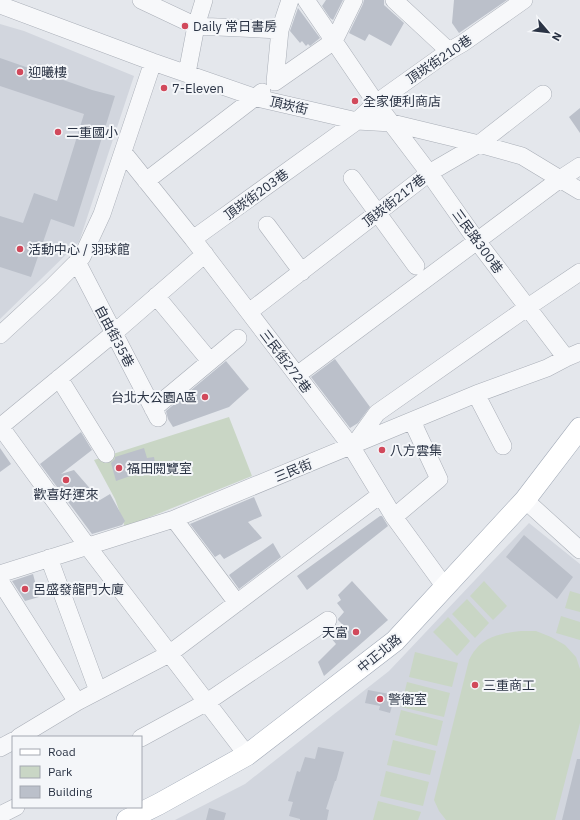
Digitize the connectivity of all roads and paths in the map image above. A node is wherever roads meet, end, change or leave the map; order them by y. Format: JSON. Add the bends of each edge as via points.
{"nodes":[{"id":1,"x":141,"y":0,"type":"edge"},
{"id":2,"x":204,"y":0,"type":"edge"},
{"id":3,"x":290,"y":0,"type":"edge"},
{"id":4,"x":306,"y":0,"type":"edge"},
{"id":5,"x":354,"y":0,"type":"edge"},
{"id":6,"x":394,"y":0,"type":"edge"},
{"id":7,"x":524,"y":0,"type":"edge"},
{"id":8,"x":0,"y":5,"type":"edge"},
{"id":9,"x":196,"y":26,"type":"junction"},
{"id":10,"x":280,"y":30,"type":"junction"},
{"id":11,"x":334,"y":41,"type":"junction"},
{"id":12,"x":449,"y":51,"type":"junction"},
{"id":13,"x":153,"y":62,"type":"junction"},
{"id":14,"x":187,"y":73,"type":"junction"},
{"id":15,"x":275,"y":82,"type":"junction"},
{"id":16,"x":543,"y":94,"type":"dead end"},
{"id":17,"x":256,"y":97,"type":"junction"},
{"id":18,"x":376,"y":103,"type":"junction"},
{"id":19,"x":357,"y":121,"type":"junction"},
{"id":20,"x":392,"y":123,"type":"junction"},
{"id":21,"x":479,"y":144,"type":"junction"},
{"id":22,"x":123,"y":152,"type":"junction"},
{"id":23,"x":580,"y":166,"type":"edge"},
{"id":24,"x":429,"y":173,"type":"junction"},
{"id":25,"x":352,"y":178,"type":"dead end"},
{"id":26,"x":560,"y":179,"type":"junction"},
{"id":27,"x":146,"y":181,"type":"junction"},
{"id":28,"x":580,"y":190,"type":"edge"},
{"id":29,"x":378,"y":213,"type":"junction"},
{"id":30,"x":267,"y":225,"type":"dead end"},
{"id":31,"x":193,"y":239,"type":"junction"},
{"id":32,"x":477,"y":241,"type":"junction"},
{"id":33,"x":205,"y":254,"type":"junction"},
{"id":34,"x":77,"y":262,"type":"junction"},
{"id":35,"x":416,"y":266,"type":"dead end"},
{"id":36,"x":302,"y":272,"type":"junction"},
{"id":37,"x":580,"y":272,"type":"edge"},
{"id":38,"x":156,"y":296,"type":"junction"},
{"id":39,"x":528,"y":308,"type":"junction"},
{"id":40,"x":250,"y":312,"type":"junction"},
{"id":41,"x":114,"y":333,"type":"junction"},
{"id":42,"x":0,"y":335,"type":"edge"},
{"id":43,"x":238,"y":338,"type":"dead end"},
{"id":44,"x":573,"y":355,"type":"edge"},
{"id":45,"x":210,"y":361,"type":"junction"},
{"id":46,"x":298,"y":375,"type":"junction"},
{"id":47,"x":59,"y":378,"type":"junction"},
{"id":48,"x":476,"y":394,"type":"junction"},
{"id":49,"x":412,"y":421,"type":"junction"},
{"id":50,"x":0,"y":426,"type":"edge"},
{"id":51,"x":580,"y":428,"type":"edge"},
{"id":52,"x":352,"y":446,"type":"junction"},
{"id":53,"x":503,"y":446,"type":"dead end"},
{"id":54,"x":106,"y":454,"type":"dead end"},
{"id":55,"x":380,"y":495,"type":"junction"},
{"id":56,"x":525,"y":500,"type":"junction"},
{"id":57,"x":394,"y":516,"type":"junction"},
{"id":58,"x":174,"y":519,"type":"junction"},
{"id":59,"x":88,"y":547,"type":"junction"},
{"id":60,"x":580,"y":550,"type":"edge"},
{"id":61,"x":49,"y":558,"type":"junction"},
{"id":62,"x":0,"y":574,"type":"edge"},
{"id":63,"x":0,"y":581,"type":"edge"},
{"id":64,"x":445,"y":587,"type":"junction"},
{"id":65,"x":237,"y":603,"type":"junction"},
{"id":66,"x":328,"y":620,"type":"dead end"},
{"id":67,"x":169,"y":654,"type":"junction"},
{"id":68,"x":98,"y":691,"type":"junction"},
{"id":69,"x":77,"y":702,"type":"junction"},
{"id":70,"x":206,"y":702,"type":"junction"},
{"id":71,"x":21,"y":736,"type":"edge"},
{"id":72,"x":142,"y":737,"type":"edge"},
{"id":73,"x":12,"y":742,"type":"edge"},
{"id":74,"x":0,"y":748,"type":"edge"},
{"id":75,"x":247,"y":755,"type":"junction"},
{"id":76,"x":127,"y":820,"type":"edge"}],
"edges":[{"from":1,"to":9,"type":"street"},
{"from":2,"to":9,"type":"street"},
{"from":3,"to":10,"type":"street"},
{"from":4,"to":11,"type":"street","name":"三民路300巷"},
{"from":5,"to":11,"type":"street"},
{"from":6,"to":12,"type":"street"},
{"from":7,"to":12,"type":"street","name":"頂崁街210巷"},
{"from":8,"to":13,"type":"street","name":"頂崁街"},
{"from":9,"to":10,"type":"street"},
{"from":9,"to":14,"type":"street"},
{"from":10,"to":15,"type":"street"},
{"from":11,"to":15,"type":"street"},
{"from":11,"to":18,"type":"street","name":"三民路300巷"},
{"from":12,"to":18,"type":"street","name":"頂崁街210巷"},
{"from":13,"to":14,"type":"street","name":"頂崁街"},
{"from":13,"to":22,"type":"street"},
{"from":14,"to":17,"type":"street","name":"頂崁街"},
{"from":15,"to":17,"type":"street"},
{"from":16,"to":21,"type":"street","name":"頂崁街217巷"},
{"from":17,"to":19,"type":"street","name":"頂崁街"},
{"from":17,"to":27,"type":"street"},
{"from":18,"to":19,"type":"street","name":"頂崁街210巷"},
{"from":18,"to":20,"type":"street","name":"三民路300巷"},
{"from":19,"to":20,"type":"street","name":"頂崁街"},
{"from":19,"to":31,"type":"street","name":"頂崁街203巷"},
{"from":20,"to":21,"type":"street","name":"頂崁街"},
{"from":20,"to":24,"type":"street","name":"三民路300巷"},
{"from":21,"to":24,"type":"street","name":"頂崁街217巷"},
{"from":21,"to":26,"type":"street","name":"頂崁街","via":[[522,156]]},
{"from":22,"to":27,"type":"street"},
{"from":22,"to":34,"type":"street","via":[[102,214],[82,258]]},
{"from":23,"to":26,"type":"street"},
{"from":24,"to":29,"type":"street","name":"頂崁街217巷"},
{"from":24,"to":32,"type":"street","name":"三民路300巷"},
{"from":25,"to":29,"type":"street"},
{"from":26,"to":28,"type":"street","name":"頂崁街"},
{"from":26,"to":32,"type":"street"},
{"from":27,"to":31,"type":"street"},
{"from":29,"to":35,"type":"street"},
{"from":29,"to":36,"type":"street","name":"頂崁街217巷"},
{"from":30,"to":36,"type":"street"},
{"from":31,"to":33,"type":"street"},
{"from":32,"to":39,"type":"street","name":"三民路300巷"},
{"from":32,"to":46,"type":"street"},
{"from":33,"to":38,"type":"street"},
{"from":33,"to":40,"type":"street","name":"三民街272巷"},
{"from":34,"to":41,"type":"street","name":"自由街35巷"},
{"from":34,"to":42,"type":"street"},
{"from":36,"to":40,"type":"street","name":"頂崁街217巷"},
{"from":37,"to":39,"type":"street"},
{"from":38,"to":41,"type":"street"},
{"from":38,"to":45,"type":"street"},
{"from":39,"to":44,"type":"street","name":"三民路300巷"},
{"from":39,"to":52,"type":"street","via":[[377,413]]},
{"from":40,"to":46,"type":"street","name":"三民街272巷"},
{"from":41,"to":45,"type":"street","name":"自由街35巷","via":[[155,413]]},
{"from":41,"to":47,"type":"street"},
{"from":43,"to":45,"type":"street","name":"自由街35巷"},
{"from":44,"to":48,"type":"street","name":"三民街","via":[[547,368]]},
{"from":46,"to":52,"type":"street","name":"三民街272巷"},
{"from":47,"to":50,"type":"street"},
{"from":47,"to":54,"type":"street"},
{"from":48,"to":49,"type":"street","name":"三民街"},
{"from":48,"to":53,"type":"street"},
{"from":49,"to":52,"type":"street","name":"三民街"},
{"from":49,"to":57,"type":"street","via":[[439,478]]},
{"from":50,"to":59,"type":"street"},
{"from":51,"to":56,"type":"main road","name":"中正北路"},
{"from":52,"to":55,"type":"street","name":"三民街272巷"},
{"from":52,"to":58,"type":"street","name":"三民街"},
{"from":55,"to":57,"type":"street","name":"三民街272巷"},
{"from":55,"to":65,"type":"street"},
{"from":56,"to":60,"type":"street"},
{"from":56,"to":64,"type":"main road","name":"中正北路"},
{"from":57,"to":64,"type":"street","name":"三民街272巷"},
{"from":58,"to":59,"type":"street","name":"三民街"},
{"from":58,"to":65,"type":"street"},
{"from":59,"to":61,"type":"street","name":"三民街"},
{"from":59,"to":67,"type":"street"},
{"from":61,"to":62,"type":"street","name":"三民街"},
{"from":61,"to":68,"type":"street"},
{"from":63,"to":69,"type":"street"},
{"from":64,"to":75,"type":"main road","name":"中正北路","via":[[395,641]]},
{"from":65,"to":67,"type":"street"},
{"from":66,"to":70,"type":"street"},
{"from":67,"to":68,"type":"street"},
{"from":67,"to":70,"type":"street"},
{"from":68,"to":69,"type":"street"},
{"from":69,"to":71,"type":"street"},
{"from":70,"to":72,"type":"street"},
{"from":70,"to":75,"type":"street"},
{"from":73,"to":74,"type":"street"},
{"from":75,"to":76,"type":"main road","name":"中正北路"}]}
